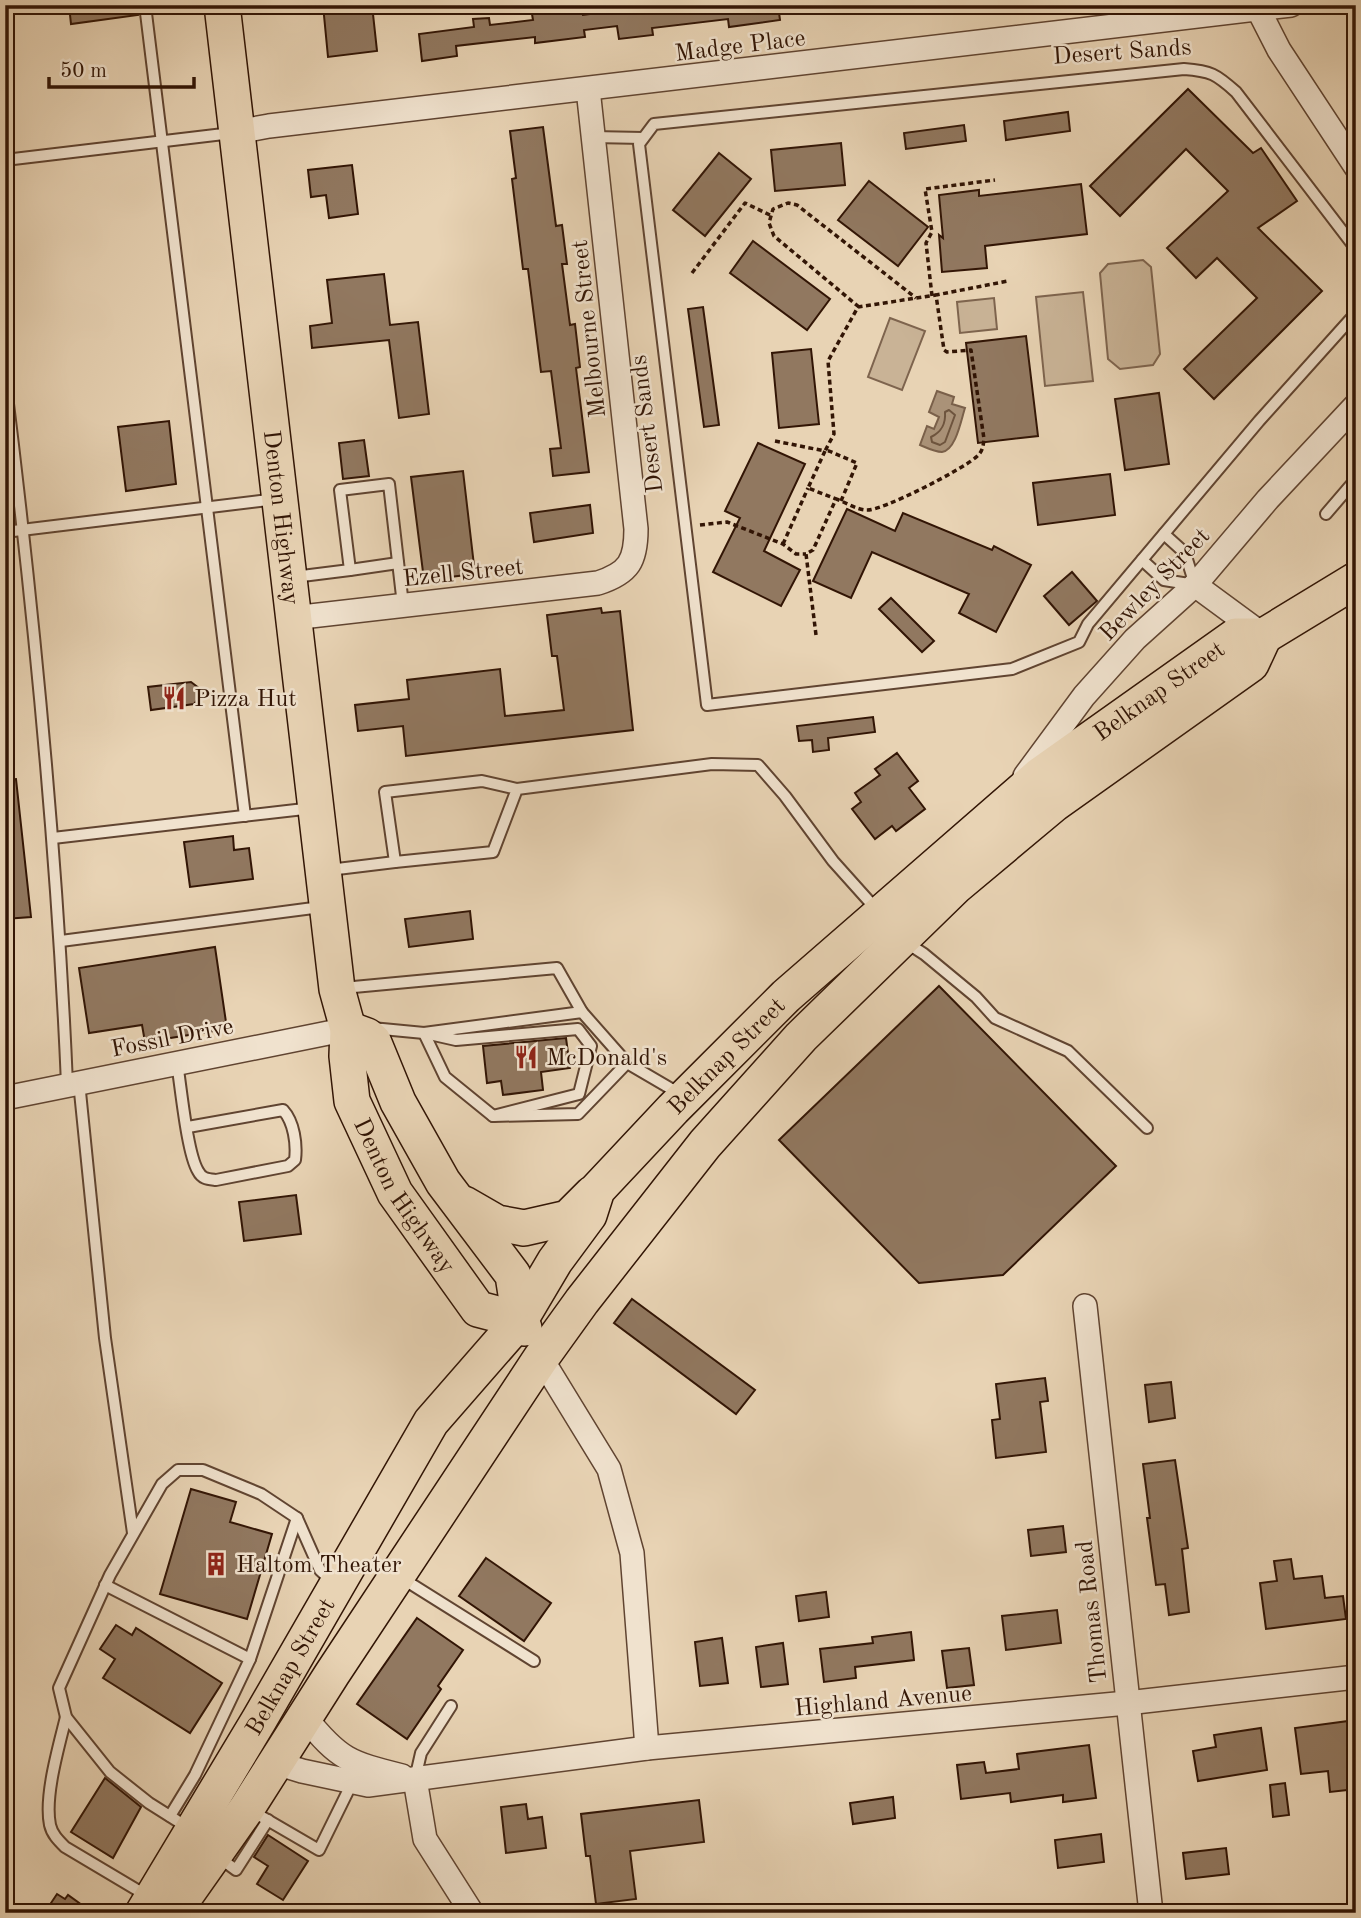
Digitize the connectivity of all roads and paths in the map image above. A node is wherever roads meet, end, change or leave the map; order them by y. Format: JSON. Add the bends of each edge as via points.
{"nodes":[{"id":1,"x":145,"y":5,"type":"edge"},
{"id":2,"x":222,"y":5,"type":"edge"},
{"id":3,"x":1290,"y":5,"type":"edge"},
{"id":4,"x":1257,"y":8,"type":"edge"},
{"id":5,"x":588,"y":89,"type":"junction"},
{"id":6,"x":237,"y":132,"type":"junction"},
{"id":7,"x":593,"y":137,"type":"junction"},
{"id":8,"x":643,"y":138,"type":"junction"},
{"id":9,"x":162,"y":141,"type":"junction"},
{"id":10,"x":5,"y":160,"type":"edge"},
{"id":11,"x":1356,"y":167,"type":"edge"},
{"id":12,"x":995,"y":180,"type":"dead end"},
{"id":13,"x":770,"y":215,"type":"junction"},
{"id":14,"x":1355,"y":246,"type":"edge"},
{"id":15,"x":692,"y":273,"type":"dead end"},
{"id":16,"x":1008,"y":281,"type":"dead end"},
{"id":17,"x":934,"y":295,"type":"junction"},
{"id":18,"x":916,"y":298,"type":"junction"},
{"id":19,"x":859,"y":307,"type":"junction"},
{"id":20,"x":1356,"y":313,"type":"edge"},
{"id":21,"x":5,"y":379,"type":"edge"},
{"id":22,"x":1356,"y":405,"type":"edge"},
{"id":23,"x":775,"y":441,"type":"dead end"},
{"id":24,"x":825,"y":451,"type":"junction"},
{"id":25,"x":1356,"y":479,"type":"edge"},
{"id":26,"x":808,"y":488,"type":"junction"},
{"id":27,"x":279,"y":499,"type":"junction"},
{"id":28,"x":836,"y":499,"type":"junction"},
{"id":29,"x":841,"y":501,"type":"junction"},
{"id":30,"x":207,"y":508,"type":"junction"},
{"id":31,"x":1326,"y":514,"type":"dead end"},
{"id":32,"x":684,"y":526,"type":"junction"},
{"id":33,"x":23,"y":530,"type":"junction"},
{"id":34,"x":5,"y":532,"type":"edge"},
{"id":35,"x":1164,"y":534,"type":"junction"},
{"id":36,"x":783,"y":544,"type":"junction"},
{"id":37,"x":806,"y":554,"type":"junction"},
{"id":38,"x":1142,"y":560,"type":"junction"},
{"id":39,"x":631,"y":562,"type":"joint"},
{"id":40,"x":398,"y":563,"type":"junction"},
{"id":41,"x":350,"y":569,"type":"junction"},
{"id":42,"x":288,"y":578,"type":"junction"},
{"id":43,"x":1356,"y":580,"type":"edge"},
{"id":44,"x":1195,"y":585,"type":"junction"},
{"id":45,"x":403,"y":605,"type":"junction"},
{"id":46,"x":293,"y":618,"type":"junction"},
{"id":47,"x":816,"y":635,"type":"dead end"},
{"id":48,"x":1264,"y":636,"type":"junction"},
{"id":49,"x":517,"y":789,"type":"junction"},
{"id":50,"x":316,"y":808,"type":"junction"},
{"id":51,"x":1000,"y":809,"type":"junction"},
{"id":52,"x":245,"y":816,"type":"junction"},
{"id":53,"x":53,"y":838,"type":"junction"},
{"id":54,"x":395,"y":862,"type":"junction"},
{"id":55,"x":323,"y":871,"type":"junction"},
{"id":56,"x":328,"y":906,"type":"junction"},
{"id":57,"x":891,"y":927,"type":"junction"},
{"id":58,"x":61,"y":942,"type":"junction"},
{"id":59,"x":337,"y":989,"type":"junction"},
{"id":60,"x":582,"y":1012,"type":"junction"},
{"id":61,"x":348,"y":1029,"type":"junction"},
{"id":62,"x":424,"y":1033,"type":"junction"},
{"id":63,"x":177,"y":1063,"type":"junction"},
{"id":64,"x":627,"y":1063,"type":"junction"},
{"id":65,"x":73,"y":1083,"type":"junction"},
{"id":66,"x":5,"y":1097,"type":"edge"},
{"id":67,"x":685,"y":1098,"type":"junction"},
{"id":68,"x":493,"y":1116,"type":"junction"},
{"id":69,"x":188,"y":1127,"type":"junction"},
{"id":70,"x":1147,"y":1128,"type":"dead end"},
{"id":71,"x":597,"y":1190,"type":"junction"},
{"id":72,"x":457,"y":1200,"type":"junction"},
{"id":73,"x":1085,"y":1306,"type":"dead end"},
{"id":74,"x":520,"y":1320,"type":"junction"},
{"id":75,"x":541,"y":1358,"type":"junction"},
{"id":76,"x":297,"y":1518,"type":"junction"},
{"id":77,"x":133,"y":1534,"type":"junction"},
{"id":78,"x":397,"y":1576,"type":"junction"},
{"id":79,"x":105,"y":1585,"type":"junction"},
{"id":80,"x":337,"y":1586,"type":"junction"},
{"id":81,"x":250,"y":1659,"type":"junction"},
{"id":82,"x":534,"y":1661,"type":"dead end"},
{"id":83,"x":1356,"y":1676,"type":"edge"},
{"id":84,"x":1127,"y":1703,"type":"junction"},
{"id":85,"x":451,"y":1706,"type":"dead end"},
{"id":86,"x":66,"y":1717,"type":"junction"},
{"id":87,"x":305,"y":1717,"type":"junction"},
{"id":88,"x":647,"y":1748,"type":"junction"},
{"id":89,"x":276,"y":1763,"type":"junction"},
{"id":90,"x":415,"y":1779,"type":"junction"},
{"id":91,"x":352,"y":1783,"type":"junction"},
{"id":92,"x":257,"y":1814,"type":"junction"},
{"id":93,"x":192,"y":1834,"type":"junction"},
{"id":94,"x":156,"y":1908,"type":"edge"},
{"id":95,"x":472,"y":1913,"type":"edge"},
{"id":96,"x":1151,"y":1913,"type":"edge"}],
"edges":[{"from":1,"to":9,"type":"lane"},
{"from":2,"to":6,"type":"main road","name":"Denton Highway"},
{"from":3,"to":4,"type":"street","name":"Madge Place"},
{"from":4,"to":5,"type":"street","name":"Madge Place"},
{"from":4,"to":11,"type":"street","via":[[1293,73]]},
{"from":5,"to":6,"type":"street","name":"Madge Place"},
{"from":5,"to":7,"type":"street","name":"Melbourne Street"},
{"from":6,"to":9,"type":"lane"},
{"from":6,"to":27,"type":"main road","name":"Denton Highway"},
{"from":7,"to":8,"type":"lane"},
{"from":7,"to":39,"type":"street","name":"Melbourne Street","via":[[636,529]]},
{"from":8,"to":14,"type":"lane","name":"Desert Sands","via":[[654,124],[1184,69],[1208,71],[1236,92]]},
{"from":8,"to":32,"type":"lane","name":"Desert Sands","via":[[639,144]]},
{"from":9,"to":10,"type":"lane"},
{"from":9,"to":30,"type":"lane"},
{"from":12,"to":17,"type":"path","via":[[925,189],[932,232],[926,243]]},
{"from":13,"to":15,"type":"path","via":[[745,204]]},
{"from":13,"to":18,"type":"path","via":[[781,205],[797,205]]},
{"from":13,"to":19,"type":"path","via":[[774,236]]},
{"from":16,"to":17,"type":"path"},
{"from":17,"to":18,"type":"path"},
{"from":17,"to":29,"type":"path","via":[[944,350],[971,350],[982,450],[949,476],[911,496],[865,510]]},
{"from":18,"to":19,"type":"path"},
{"from":19,"to":24,"type":"path","via":[[828,362],[834,434]]},
{"from":20,"to":35,"type":"lane","name":"Desert Sands"},
{"from":21,"to":33,"type":"lane"},
{"from":22,"to":44,"type":"street","name":"Bewley Street"},
{"from":23,"to":24,"type":"path"},
{"from":24,"to":26,"type":"path"},
{"from":24,"to":29,"type":"path","via":[[857,463]]},
{"from":25,"to":31,"type":"lane"},
{"from":26,"to":28,"type":"path"},
{"from":26,"to":36,"type":"path"},
{"from":27,"to":30,"type":"lane"},
{"from":27,"to":42,"type":"main road","name":"Denton Highway"},
{"from":28,"to":29,"type":"path"},
{"from":28,"to":37,"type":"path","via":[[813,550]]},
{"from":30,"to":33,"type":"lane"},
{"from":30,"to":52,"type":"lane"},
{"from":32,"to":36,"type":"path","via":[[727,522]]},
{"from":32,"to":38,"type":"lane","name":"Desert Sands","via":[[707,705],[1012,669],[1079,642],[1088,624]]},
{"from":33,"to":34,"type":"lane"},
{"from":33,"to":53,"type":"lane"},
{"from":35,"to":38,"type":"lane","name":"Desert Sands"},
{"from":35,"to":44,"type":"lane","via":[[1185,553]]},
{"from":36,"to":37,"type":"path","via":[[796,554]]},
{"from":37,"to":47,"type":"path"},
{"from":38,"to":44,"type":"lane","via":[[1164,580]]},
{"from":39,"to":45,"type":"street","name":"Ezell Street","via":[[626,571],[598,583]]},
{"from":40,"to":41,"type":"lane"},
{"from":40,"to":41,"type":"lane","via":[[389,484],[340,490]]},
{"from":40,"to":45,"type":"lane"},
{"from":41,"to":42,"type":"lane"},
{"from":42,"to":46,"type":"main road","name":"Denton Highway"},
{"from":43,"to":48,"type":"main road"},
{"from":44,"to":48,"type":"street"},
{"from":44,"to":51,"type":"street","name":"Bewley Street","via":[[1135,639],[1084,696]]},
{"from":45,"to":46,"type":"street","name":"Ezell Street"},
{"from":46,"to":50,"type":"main road","name":"Denton Highway"},
{"from":48,"to":51,"type":"main road","name":"Belknap Street","via":[[1236,636],[1040,775]]},
{"from":48,"to":57,"type":"main road","name":"Belknap Street","via":[[1251,664],[1055,804],[956,887]]},
{"from":49,"to":54,"type":"lane","via":[[493,852]]},
{"from":49,"to":54,"type":"lane","via":[[482,781],[385,792]]},
{"from":49,"to":57,"type":"lane","via":[[712,764],[758,765]]},
{"from":50,"to":52,"type":"lane"},
{"from":50,"to":55,"type":"main road","name":"Denton Highway"},
{"from":51,"to":57,"type":"main road","name":"Belknap Street"},
{"from":52,"to":53,"type":"lane"},
{"from":53,"to":58,"type":"lane"},
{"from":54,"to":55,"type":"lane"},
{"from":55,"to":56,"type":"main road","name":"Denton Highway"},
{"from":56,"to":58,"type":"lane"},
{"from":56,"to":59,"type":"main road","name":"Denton Highway"},
{"from":57,"to":67,"type":"main road","name":"Belknap Street","via":[[786,996]]},
{"from":57,"to":70,"type":"lane","via":[[995,1018],[1068,1051]]},
{"from":57,"to":75,"type":"main road","name":"Belknap Street","via":[[802,1037],[705,1144]]},
{"from":58,"to":65,"type":"lane"},
{"from":59,"to":60,"type":"lane","via":[[557,968]]},
{"from":59,"to":61,"type":"main road","name":"Denton Highway"},
{"from":60,"to":62,"type":"lane"},
{"from":60,"to":64,"type":"lane"},
{"from":61,"to":62,"type":"lane"},
{"from":61,"to":63,"type":"street","name":"Fossil Drive"},
{"from":61,"to":72,"type":"main road","name":"Denton Highway","via":[[373,1041],[398,1102]]},
{"from":61,"to":74,"type":"main road","name":"Denton Highway","via":[[352,1101],[394,1193],[478,1309]]},
{"from":62,"to":68,"type":"lane","via":[[445,1077]]},
{"from":62,"to":68,"type":"lane","via":[[456,1040],[578,1029],[591,1046],[579,1094]]},
{"from":63,"to":65,"type":"street","name":"Fossil Drive"},
{"from":63,"to":69,"type":"lane"},
{"from":64,"to":67,"type":"lane"},
{"from":64,"to":68,"type":"lane","via":[[578,1114]]},
{"from":65,"to":66,"type":"street","name":"Fossil Drive"},
{"from":65,"to":77,"type":"lane"},
{"from":67,"to":71,"type":"main road","name":"Belknap Street"},
{"from":69,"to":69,"type":"lane","via":[[192,1157],[205,1179],[288,1166],[295,1160],[289,1118],[283,1110]]},
{"from":71,"to":72,"type":"main road","via":[[568,1217],[524,1228],[497,1223]]},
{"from":71,"to":74,"type":"main road","name":"Belknap Street","via":[[589,1215]]},
{"from":72,"to":74,"type":"main road","name":"Denton Highway","via":[[513,1275]]},
{"from":73,"to":84,"type":"street","name":"Thomas Road"},
{"from":74,"to":75,"type":"main road","name":"Denton Highway"},
{"from":74,"to":80,"type":"main road","name":"Belknap Street","via":[[431,1422]]},
{"from":75,"to":78,"type":"main road","name":"Belknap Street"},
{"from":75,"to":88,"type":"street","via":[[609,1469],[626,1529],[632,1553]]},
{"from":76,"to":77,"type":"lane","via":[[261,1494],[203,1470],[178,1470],[162,1484]]},
{"from":76,"to":80,"type":"lane","via":[[320,1570]]},
{"from":76,"to":81,"type":"lane"},
{"from":77,"to":79,"type":"lane"},
{"from":78,"to":82,"type":"lane"},
{"from":78,"to":87,"type":"main road","name":"Belknap Street"},
{"from":79,"to":81,"type":"lane"},
{"from":79,"to":86,"type":"lane","via":[[59,1688]]},
{"from":80,"to":93,"type":"main road","name":"Belknap Street"},
{"from":81,"to":93,"type":"lane","via":[[195,1775]]},
{"from":83,"to":84,"type":"street","name":"Highland Avenue"},
{"from":84,"to":88,"type":"street","name":"Highland Avenue"},
{"from":84,"to":96,"type":"street","name":"Thomas Road"},
{"from":85,"to":90,"type":"lane","via":[[421,1753]]},
{"from":86,"to":93,"type":"lane","via":[[110,1772]]},
{"from":86,"to":94,"type":"lane","via":[[56,1755],[50,1827],[65,1847]]},
{"from":87,"to":89,"type":"main road","name":"Belknap Street"},
{"from":87,"to":90,"type":"street","via":[[343,1757]]},
{"from":88,"to":90,"type":"street","name":"Highland Avenue"},
{"from":89,"to":91,"type":"street","name":"Highland Avenue"},
{"from":89,"to":92,"type":"main road","name":"Belknap Street"},
{"from":90,"to":91,"type":"street","name":"Highland Avenue"},
{"from":90,"to":95,"type":"street","via":[[425,1839]]},
{"from":91,"to":92,"type":"lane","via":[[319,1850]]},
{"from":92,"to":93,"type":"main road","name":"Belknap Street"},
{"from":93,"to":94,"type":"main road","name":"Belknap Street"}]}
